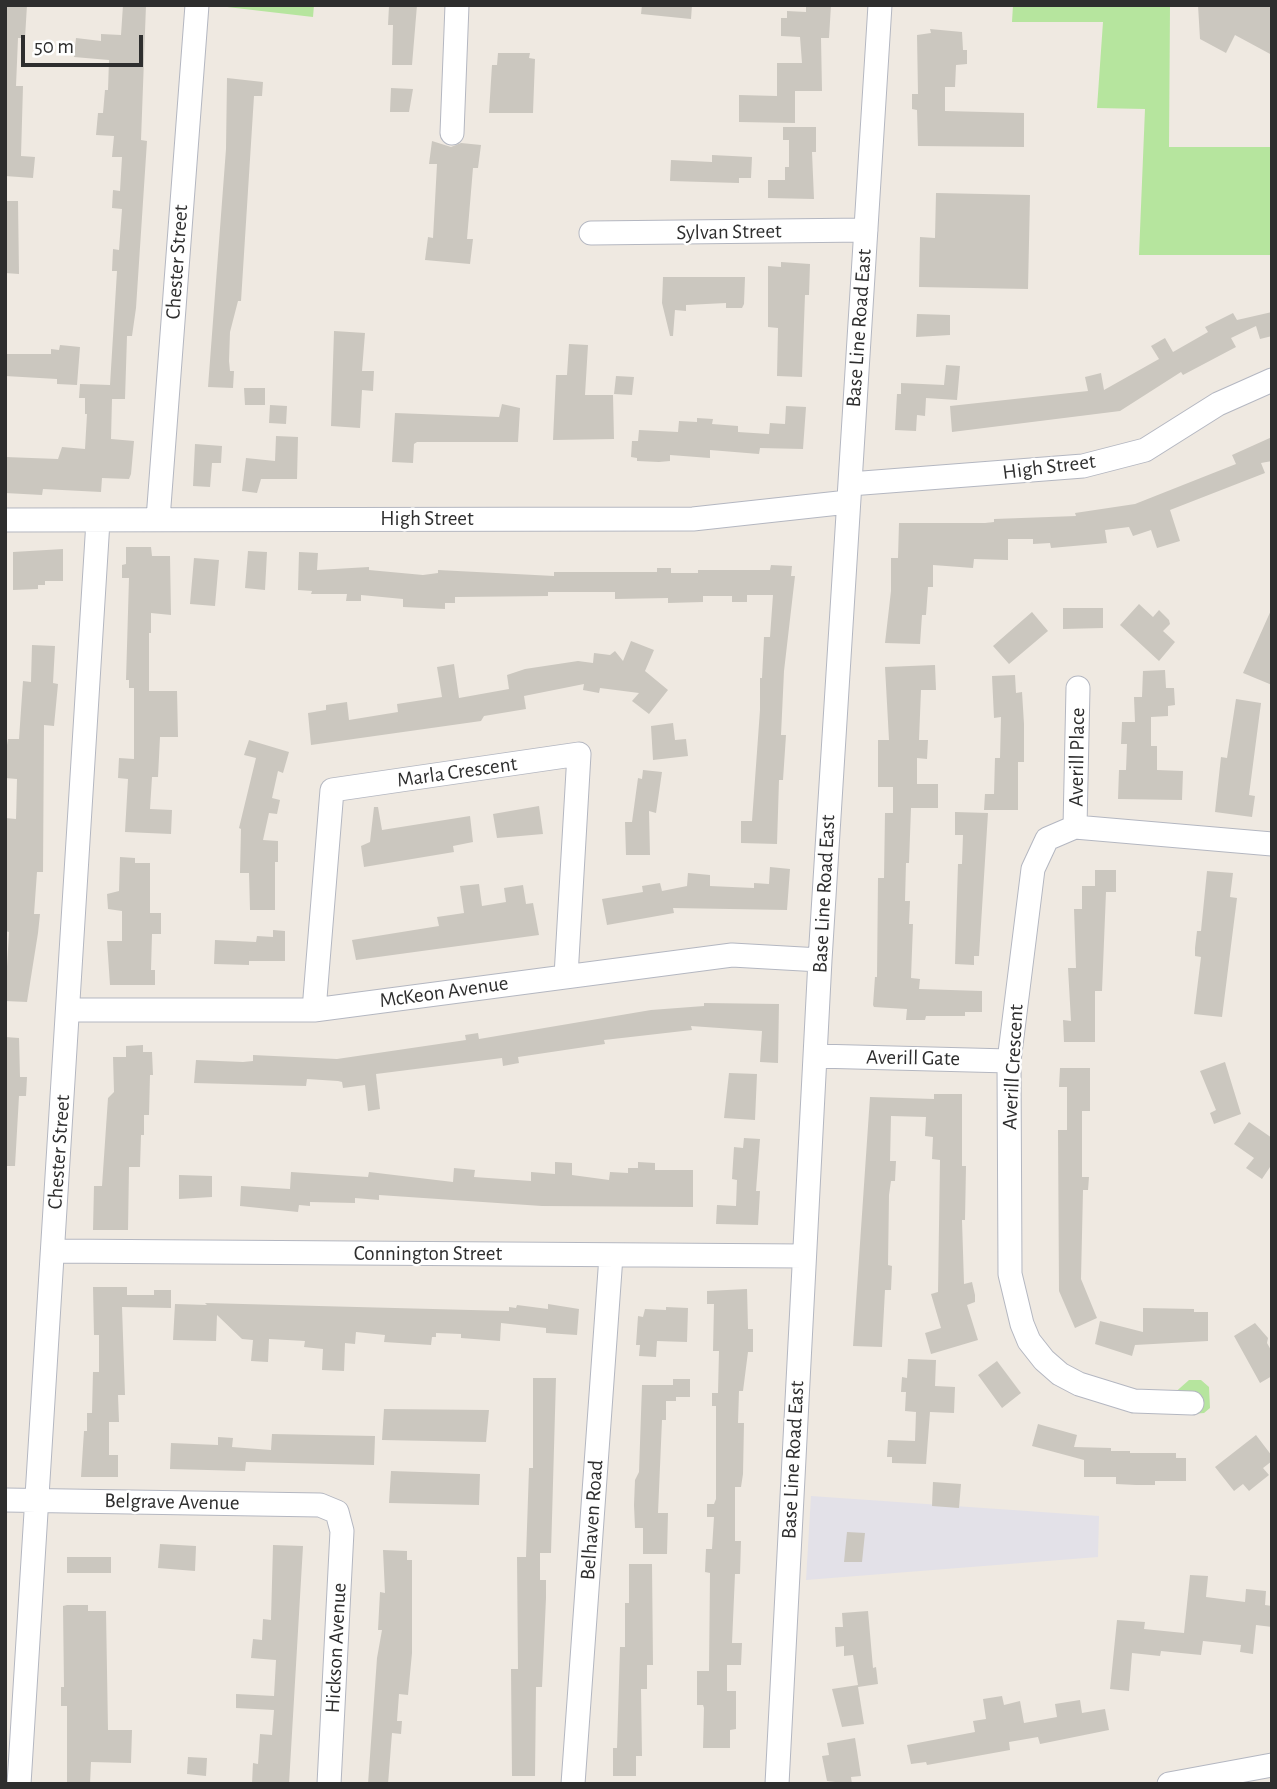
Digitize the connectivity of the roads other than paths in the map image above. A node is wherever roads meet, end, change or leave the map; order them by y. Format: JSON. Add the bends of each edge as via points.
{"nodes":[{"id":1,"x":197,"y":5,"type":"edge"},
{"id":2,"x":457,"y":5,"type":"edge"},
{"id":3,"x":880,"y":5,"type":"edge"},
{"id":4,"x":452,"y":133,"type":"dead end"},
{"id":5,"x":866,"y":230,"type":"junction"},
{"id":6,"x":591,"y":233,"type":"dead end"},
{"id":7,"x":1272,"y":380,"type":"edge"},
{"id":8,"x":849,"y":493,"type":"junction"},
{"id":9,"x":158,"y":519,"type":"junction"},
{"id":10,"x":5,"y":520,"type":"edge"},
{"id":11,"x":98,"y":521,"type":"junction"},
{"id":12,"x":1078,"y":688,"type":"dead end"},
{"id":13,"x":1075,"y":827,"type":"junction"},
{"id":14,"x":1272,"y":844,"type":"edge"},
{"id":15,"x":820,"y":960,"type":"junction"},
{"id":16,"x":566,"y":976,"type":"junction"},
{"id":17,"x":68,"y":1010,"type":"junction"},
{"id":18,"x":314,"y":1010,"type":"junction"},
{"id":19,"x":816,"y":1056,"type":"junction"},
{"id":20,"x":1009,"y":1061,"type":"junction"},
{"id":21,"x":53,"y":1251,"type":"junction"},
{"id":22,"x":611,"y":1255,"type":"junction"},
{"id":23,"x":804,"y":1256,"type":"junction"},
{"id":24,"x":1192,"y":1403,"type":"dead end"},
{"id":25,"x":5,"y":1500,"type":"edge"},
{"id":26,"x":37,"y":1500,"type":"junction"},
{"id":27,"x":337,"y":1512,"type":"joint"},
{"id":28,"x":1272,"y":1765,"type":"edge"},
{"id":29,"x":19,"y":1784,"type":"edge"},
{"id":30,"x":329,"y":1784,"type":"edge"},
{"id":31,"x":573,"y":1784,"type":"edge"},
{"id":32,"x":777,"y":1784,"type":"edge"},
{"id":33,"x":1170,"y":1784,"type":"edge"}],
"edges":[{"from":1,"to":9,"type":"street","name":"Chester Street"},
{"from":2,"to":4,"type":"street"},
{"from":3,"to":5,"type":"street","name":"Base Line Road East"},
{"from":5,"to":6,"type":"street","name":"Sylvan Street"},
{"from":5,"to":8,"type":"street","name":"Base Line Road East"},
{"from":7,"to":8,"type":"street","name":"High Street","via":[[1218,404],[1145,450],[1083,466]]},
{"from":8,"to":9,"type":"street","name":"High Street","via":[[693,519]]},
{"from":8,"to":15,"type":"street","name":"Base Line Road East"},
{"from":9,"to":11,"type":"street","name":"High Street"},
{"from":10,"to":11,"type":"street","name":"High Street"},
{"from":11,"to":17,"type":"street","name":"Chester Street"},
{"from":12,"to":13,"type":"street","name":"Averill Place"},
{"from":13,"to":14,"type":"street"},
{"from":13,"to":20,"type":"street","name":"Averill Crescent","via":[[1047,839],[1033,869]]},
{"from":15,"to":16,"type":"street","name":"McKeon Avenue","via":[[732,955]]},
{"from":15,"to":19,"type":"street","name":"Base Line Road East"},
{"from":16,"to":18,"type":"street","name":"McKeon Avenue"},
{"from":16,"to":18,"type":"street","name":"Marla Crescent","via":[[579,754],[332,790]]},
{"from":17,"to":18,"type":"street","name":"McKeon Avenue"},
{"from":17,"to":21,"type":"street","name":"Chester Street"},
{"from":19,"to":20,"type":"street","name":"Averill Gate"},
{"from":19,"to":23,"type":"street","name":"Base Line Road East"},
{"from":20,"to":24,"type":"street","name":"Averill Crescent","via":[[1010,1273],[1029,1341],[1060,1374],[1104,1394],[1134,1401]]},
{"from":21,"to":22,"type":"street","name":"Connington Street"},
{"from":21,"to":26,"type":"street","name":"Chester Street"},
{"from":22,"to":23,"type":"street","name":"Connington Street"},
{"from":22,"to":31,"type":"street","name":"Belhaven Road"},
{"from":23,"to":32,"type":"street","name":"Base Line Road East"},
{"from":25,"to":26,"type":"street","name":"Belgrave Avenue"},
{"from":26,"to":27,"type":"street","name":"Belgrave Avenue","via":[[320,1505]]},
{"from":26,"to":29,"type":"street","name":"Chester Street"},
{"from":27,"to":30,"type":"street","name":"Hickson Avenue","via":[[342,1531]]},
{"from":28,"to":33,"type":"street"}]}
